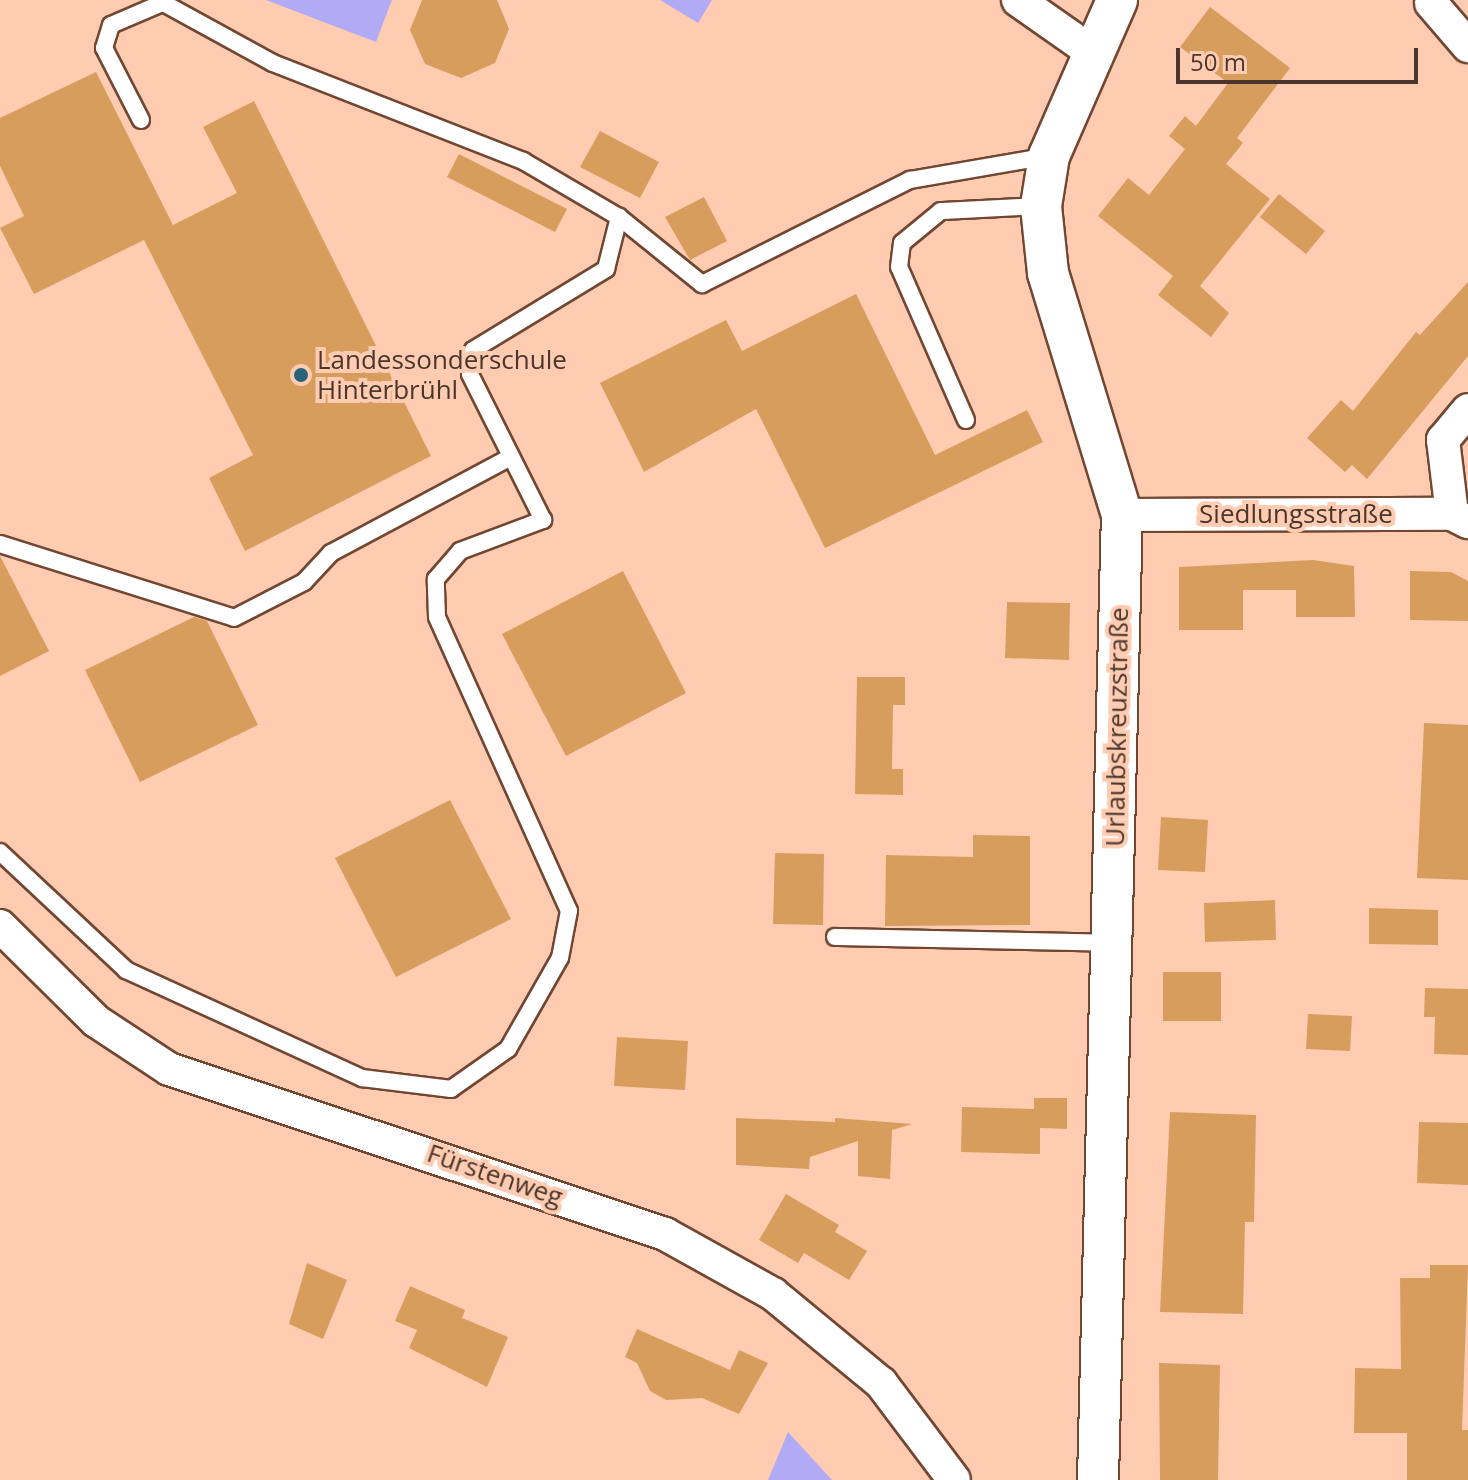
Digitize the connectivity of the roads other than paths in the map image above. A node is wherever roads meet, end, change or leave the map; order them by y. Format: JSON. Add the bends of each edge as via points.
{"nodes":[{"id":1,"x":1018,"y":0,"type":"edge"},
{"id":2,"x":1117,"y":0,"type":"edge"},
{"id":3,"x":160,"y":1,"type":"edge"},
{"id":4,"x":1431,"y":3,"type":"dead end"},
{"id":5,"x":1468,"y":46,"type":"edge"},
{"id":6,"x":1092,"y":52,"type":"junction"},
{"id":7,"x":141,"y":120,"type":"dead end"},
{"id":8,"x":1049,"y":156,"type":"junction"},
{"id":9,"x":1041,"y":206,"type":"junction"},
{"id":10,"x":619,"y":217,"type":"junction"},
{"id":11,"x":1468,"y":410,"type":"edge"},
{"id":12,"x":966,"y":420,"type":"dead end"},
{"id":13,"x":511,"y":457,"type":"junction"},
{"id":14,"x":1122,"y":515,"type":"junction"},
{"id":15,"x":1460,"y":518,"type":"edge"},
{"id":16,"x":0,"y":544,"type":"edge"},
{"id":17,"x":0,"y":852,"type":"edge"},
{"id":18,"x":0,"y":926,"type":"edge"},
{"id":19,"x":835,"y":937,"type":"dead end"},
{"id":20,"x":1112,"y":943,"type":"junction"},
{"id":21,"x":954,"y":1480,"type":"edge"},
{"id":22,"x":1098,"y":1480,"type":"edge"}],
"edges":[{"from":1,"to":6,"type":"street"},
{"from":2,"to":6,"type":"street","name":"Urlaubskreuzstraße"},
{"from":3,"to":7,"type":"lane","via":[[111,25],[104,48]]},
{"from":3,"to":10,"type":"lane","via":[[273,63],[523,161]]},
{"from":4,"to":5,"type":"street"},
{"from":6,"to":8,"type":"street","name":"Urlaubskreuzstraße"},
{"from":8,"to":9,"type":"street","name":"Urlaubskreuzstraße"},
{"from":8,"to":10,"type":"lane","via":[[910,180],[702,284]]},
{"from":9,"to":12,"type":"lane","via":[[941,211],[902,243],[899,267]]},
{"from":9,"to":14,"type":"street","name":"Urlaubskreuzstraße","via":[[1048,273]]},
{"from":10,"to":13,"type":"lane","via":[[606,269],[473,350],[470,374]]},
{"from":11,"to":15,"type":"street","via":[[1443,440]]},
{"from":13,"to":16,"type":"lane","via":[[331,553],[304,582],[234,618]]},
{"from":13,"to":17,"type":"lane","via":[[543,520],[460,551],[436,579],[437,617],[569,911],[560,958],[508,1049],[451,1089],[362,1078],[126,970]]},
{"from":14,"to":15,"type":"street","name":"Siedlungsstraße"},
{"from":14,"to":20,"type":"street","name":"Urlaubskreuzstraße"},
{"from":18,"to":21,"type":"street","name":"Fürstenweg","via":[[96,1021],[169,1069],[665,1234],[773,1294],[881,1383]]},
{"from":19,"to":20,"type":"lane"},
{"from":20,"to":22,"type":"street","name":"Urlaubskreuzstraße"}]}
